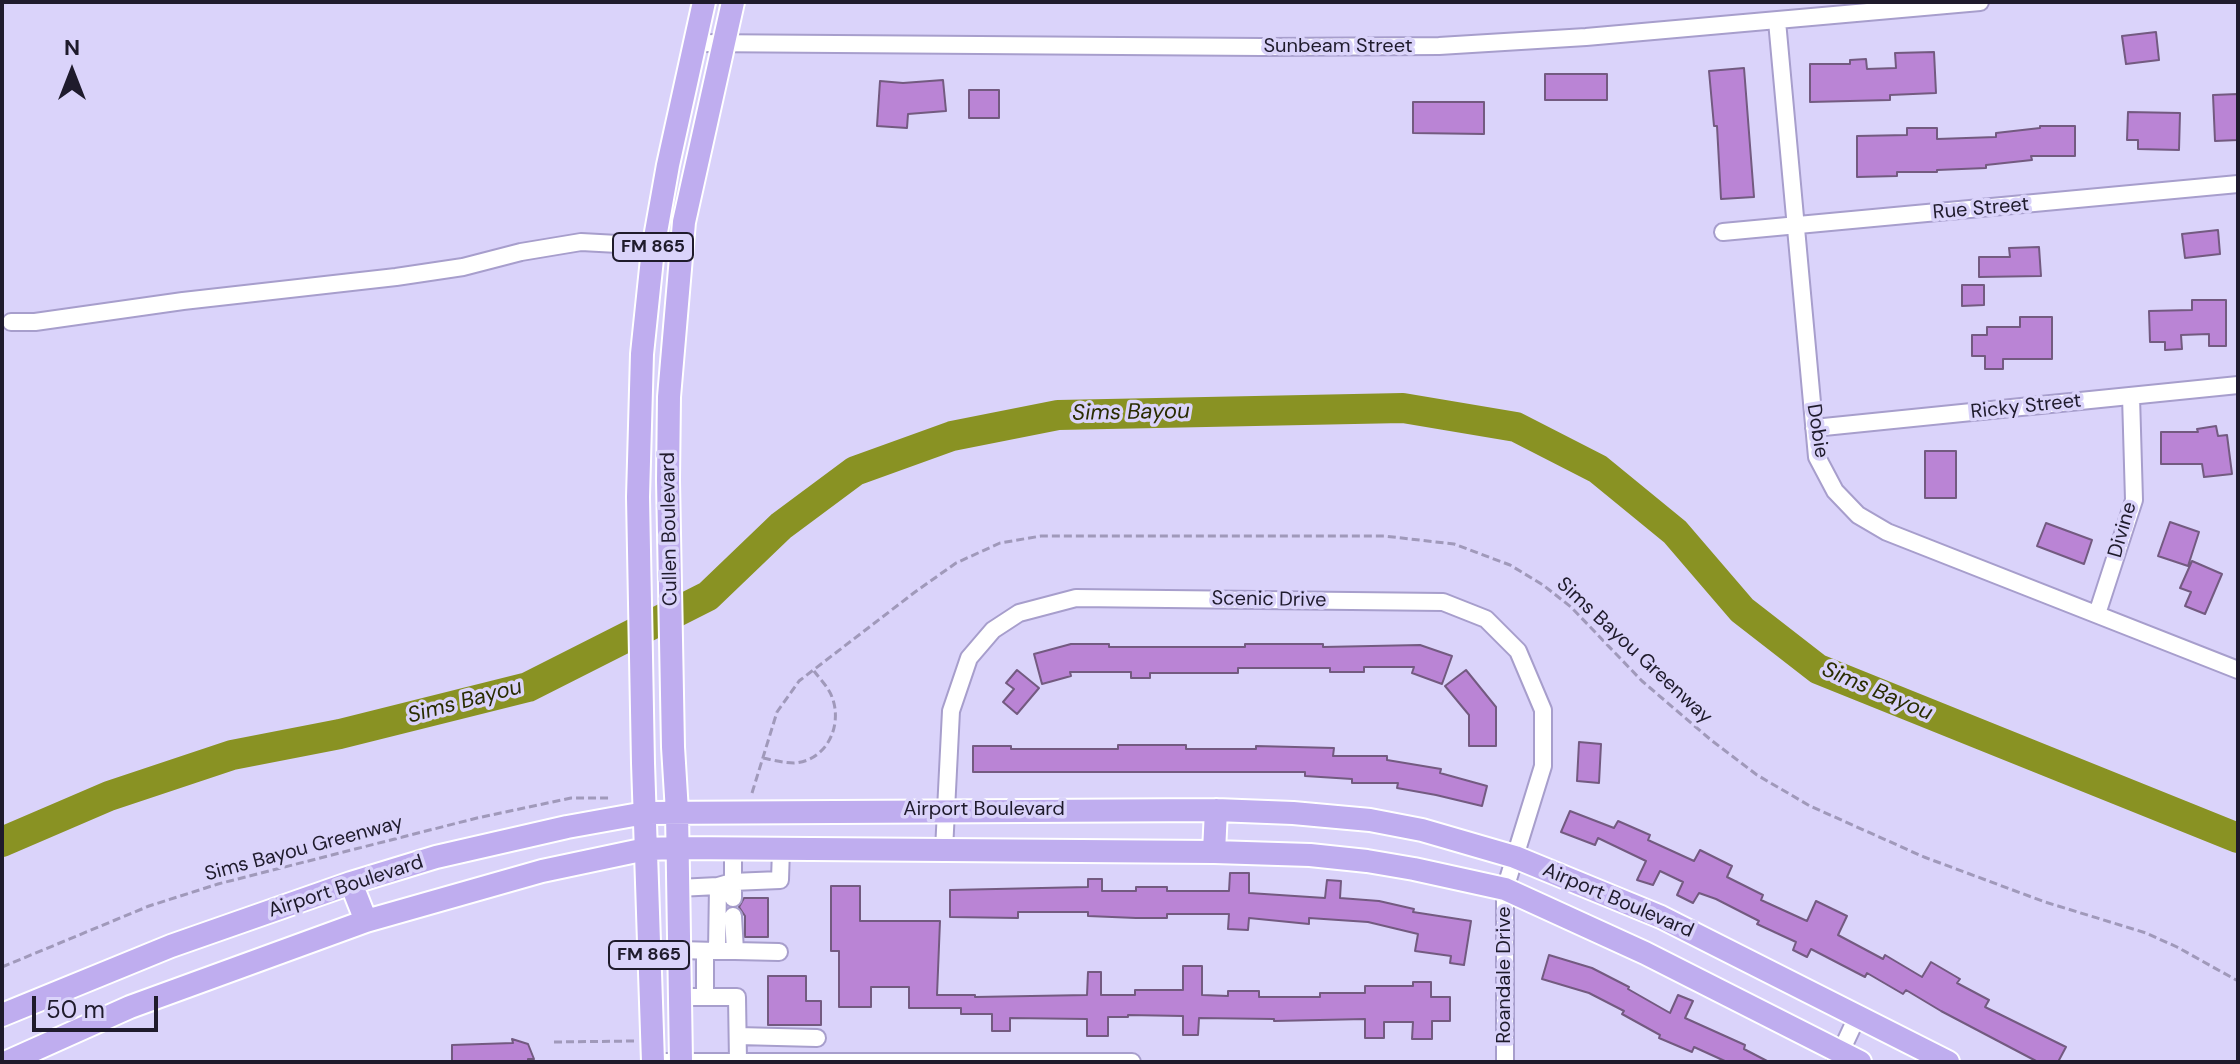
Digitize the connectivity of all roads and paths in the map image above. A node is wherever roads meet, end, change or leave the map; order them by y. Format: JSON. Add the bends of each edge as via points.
{"nodes":[{"id":1,"x":704,"y":2,"type":"edge"},
{"id":2,"x":733,"y":2,"type":"edge"},
{"id":3,"x":1980,"y":2,"type":"edge"},
{"id":4,"x":1777,"y":21,"type":"junction"},
{"id":5,"x":695,"y":43,"type":"junction"},
{"id":6,"x":723,"y":43,"type":"junction"},
{"id":7,"x":2238,"y":184,"type":"edge"},
{"id":8,"x":1795,"y":227,"type":"junction"},
{"id":9,"x":1723,"y":232,"type":"dead end"},
{"id":10,"x":653,"y":249,"type":"junction"},
{"id":11,"x":11,"y":322,"type":"dead end"},
{"id":12,"x":2238,"y":385,"type":"edge"},
{"id":13,"x":2131,"y":396,"type":"junction"},
{"id":14,"x":1814,"y":428,"type":"junction"},
{"id":15,"x":668,"y":446,"type":"junction"},
{"id":16,"x":639,"y":447,"type":"junction"},
{"id":17,"x":2097,"y":614,"type":"junction"},
{"id":18,"x":2238,"y":670,"type":"edge"},
{"id":19,"x":814,"y":671,"type":"junction"},
{"id":20,"x":762,"y":758,"type":"junction"},
{"id":21,"x":752,"y":793,"type":"dead end"},
{"id":22,"x":618,"y":800,"type":"dead end"},
{"id":23,"x":946,"y":810,"type":"junction"},
{"id":24,"x":1216,"y":810,"type":"junction"},
{"id":25,"x":677,"y":812,"type":"junction"},
{"id":26,"x":645,"y":813,"type":"junction"},
{"id":27,"x":677,"y":848,"type":"junction"},
{"id":28,"x":646,"y":849,"type":"junction"},
{"id":29,"x":733,"y":849,"type":"junction"},
{"id":30,"x":781,"y":849,"type":"junction"},
{"id":31,"x":944,"y":850,"type":"junction"},
{"id":32,"x":1214,"y":852,"type":"junction"},
{"id":33,"x":1515,"y":857,"type":"junction"},
{"id":34,"x":351,"y":883,"type":"junction"},
{"id":35,"x":678,"y":888,"type":"junction"},
{"id":36,"x":1505,"y":889,"type":"junction"},
{"id":37,"x":729,"y":895,"type":"junction"},
{"id":38,"x":366,"y":921,"type":"junction"},
{"id":39,"x":679,"y":950,"type":"junction"},
{"id":40,"x":711,"y":951,"type":"junction"},
{"id":41,"x":735,"y":951,"type":"junction"},
{"id":42,"x":779,"y":952,"type":"dead end"},
{"id":43,"x":2,"y":967,"type":"edge"},
{"id":44,"x":2238,"y":981,"type":"edge"},
{"id":45,"x":680,"y":997,"type":"junction"},
{"id":46,"x":705,"y":997,"type":"junction"},
{"id":47,"x":2,"y":1015,"type":"edge"},
{"id":48,"x":1857,"y":1017,"type":"junction"},
{"id":49,"x":738,"y":1036,"type":"junction"},
{"id":50,"x":817,"y":1038,"type":"dead end"},
{"id":51,"x":554,"y":1042,"type":"dead end"},
{"id":52,"x":653,"y":1055,"type":"edge"},
{"id":53,"x":1845,"y":1059,"type":"edge"},
{"id":54,"x":681,"y":1061,"type":"edge"},
{"id":55,"x":738,"y":1061,"type":"edge"},
{"id":56,"x":7,"y":1062,"type":"edge"},
{"id":57,"x":1132,"y":1062,"type":"edge"},
{"id":58,"x":1505,"y":1062,"type":"edge"},
{"id":59,"x":1948,"y":1062,"type":"edge"}],
"edges":[{"from":1,"to":5,"type":"main road","name":"Cullen Boulevard","number":"FM 865"},
{"from":2,"to":6,"type":"main road","name":"Cullen Boulevard","number":"FM 865"},
{"from":3,"to":4,"type":"street","name":"Sunbeam Street"},
{"from":4,"to":6,"type":"street","name":"Sunbeam Street","via":[[1439,46]]},
{"from":4,"to":8,"type":"street","name":"Dobie"},
{"from":5,"to":6,"type":"street","name":"Sunbeam Street"},
{"from":5,"to":10,"type":"main road","name":"Cullen Boulevard","number":"FM 865"},
{"from":6,"to":15,"type":"main road","name":"Cullen Boulevard","number":"FM 865","via":[[684,222]]},
{"from":7,"to":8,"type":"street","name":"Rue Street"},
{"from":8,"to":9,"type":"street","name":"Rue Street"},
{"from":8,"to":14,"type":"street","name":"Dobie"},
{"from":10,"to":11,"type":"street","via":[[581,242],[396,277]]},
{"from":10,"to":16,"type":"main road","name":"Cullen Boulevard","number":"FM 865"},
{"from":12,"to":13,"type":"street","name":"Ricky Street"},
{"from":13,"to":14,"type":"street","name":"Ricky Street"},
{"from":13,"to":17,"type":"street","name":"Divine","via":[[2134,500]]},
{"from":14,"to":17,"type":"street","name":"Dobie","via":[[1817,457],[1835,491],[1858,515],[1887,532]]},
{"from":15,"to":16,"type":"main road"},
{"from":15,"to":25,"type":"main road","name":"Cullen Boulevard","number":"FM 865"},
{"from":16,"to":26,"type":"main road","name":"Cullen Boulevard","number":"FM 865"},
{"from":17,"to":18,"type":"street","name":"Dobie"},
{"from":19,"to":20,"type":"path","name":"Sims Bayou Greenway","via":[[799,681],[777,712]]},
{"from":19,"to":20,"type":"path","via":[[832,697],[835,727],[828,745],[794,763]]},
{"from":19,"to":44,"type":"path","name":"Sims Bayou Greenway","via":[[956,563],[1000,543],[1041,536],[1384,536],[1454,544],[1510,565],[1543,585],[1711,740],[1810,806],[1924,857],[2146,933]]},
{"from":20,"to":21,"type":"path","name":"Sims Bayou Greenway"},
{"from":22,"to":43,"type":"path","name":"Sims Bayou Greenway","via":[[571,798],[277,868],[149,906]]},
{"from":23,"to":24,"type":"main road","name":"Airport Boulevard"},
{"from":23,"to":25,"type":"main road","name":"Airport Boulevard"},
{"from":23,"to":31,"type":"street","name":"Scenic Drive"},
{"from":23,"to":33,"type":"street","name":"Scenic Drive","via":[[951,711],[969,658],[993,630],[1019,613],[1076,598],[1443,602],[1486,619],[1518,651],[1543,710],[1543,766]]},
{"from":24,"to":32,"type":"main road"},
{"from":24,"to":33,"type":"main road","name":"Airport Boulevard","via":[[1370,820]]},
{"from":25,"to":26,"type":"main road","name":"Airport Boulevard"},
{"from":25,"to":27,"type":"main road","name":"Cullen Boulevard","number":"FM 865"},
{"from":26,"to":28,"type":"main road","name":"Cullen Boulevard","number":"FM 865"},
{"from":26,"to":34,"type":"main road","name":"Airport Boulevard","via":[[436,857]]},
{"from":27,"to":28,"type":"main road","name":"Airport Boulevard"},
{"from":27,"to":29,"type":"main road","name":"Airport Boulevard"},
{"from":27,"to":35,"type":"main road","name":"Cullen Boulevard","number":"FM 865"},
{"from":28,"to":38,"type":"main road","name":"Airport Boulevard","via":[[542,871]]},
{"from":28,"to":52,"type":"main road","name":"Cullen Boulevard","number":"FM 865"},
{"from":29,"to":30,"type":"main road","name":"Airport Boulevard"},
{"from":29,"to":37,"type":"street"},
{"from":30,"to":31,"type":"main road","name":"Airport Boulevard"},
{"from":30,"to":37,"type":"street","via":[[780,880]]},
{"from":31,"to":32,"type":"main road","name":"Airport Boulevard"},
{"from":32,"to":36,"type":"main road","name":"Airport Boulevard","via":[[1367,861]]},
{"from":33,"to":36,"type":"street","name":"Scenic Drive"},
{"from":33,"to":48,"type":"main road","name":"Airport Boulevard","via":[[1661,917]]},
{"from":34,"to":38,"type":"main road"},
{"from":34,"to":47,"type":"main road","name":"Airport Boulevard","via":[[171,946]]},
{"from":35,"to":37,"type":"street"},
{"from":35,"to":39,"type":"main road","name":"Cullen Boulevard","number":"FM 865"},
{"from":36,"to":53,"type":"main road","name":"Airport Boulevard","via":[[1645,953]]},
{"from":36,"to":58,"type":"street","name":"Roandale Drive"},
{"from":37,"to":40,"type":"street"},
{"from":37,"to":41,"type":"street"},
{"from":38,"to":56,"type":"main road","name":"Airport Boulevard","via":[[130,1007]]},
{"from":39,"to":40,"type":"street"},
{"from":39,"to":45,"type":"main road","name":"Cullen Boulevard","number":"FM 865"},
{"from":40,"to":41,"type":"street"},
{"from":40,"to":46,"type":"street"},
{"from":41,"to":42,"type":"street"},
{"from":45,"to":46,"type":"street"},
{"from":45,"to":54,"type":"main road","name":"Cullen Boulevard","number":"FM 865"},
{"from":46,"to":49,"type":"street","via":[[737,997]]},
{"from":48,"to":53,"type":"street"},
{"from":48,"to":59,"type":"main road","name":"Airport Boulevard"},
{"from":49,"to":50,"type":"street"},
{"from":49,"to":55,"type":"street"},
{"from":51,"to":52,"type":"path"},
{"from":52,"to":54,"type":"street"},
{"from":54,"to":55,"type":"street"},
{"from":55,"to":57,"type":"street"}]}
